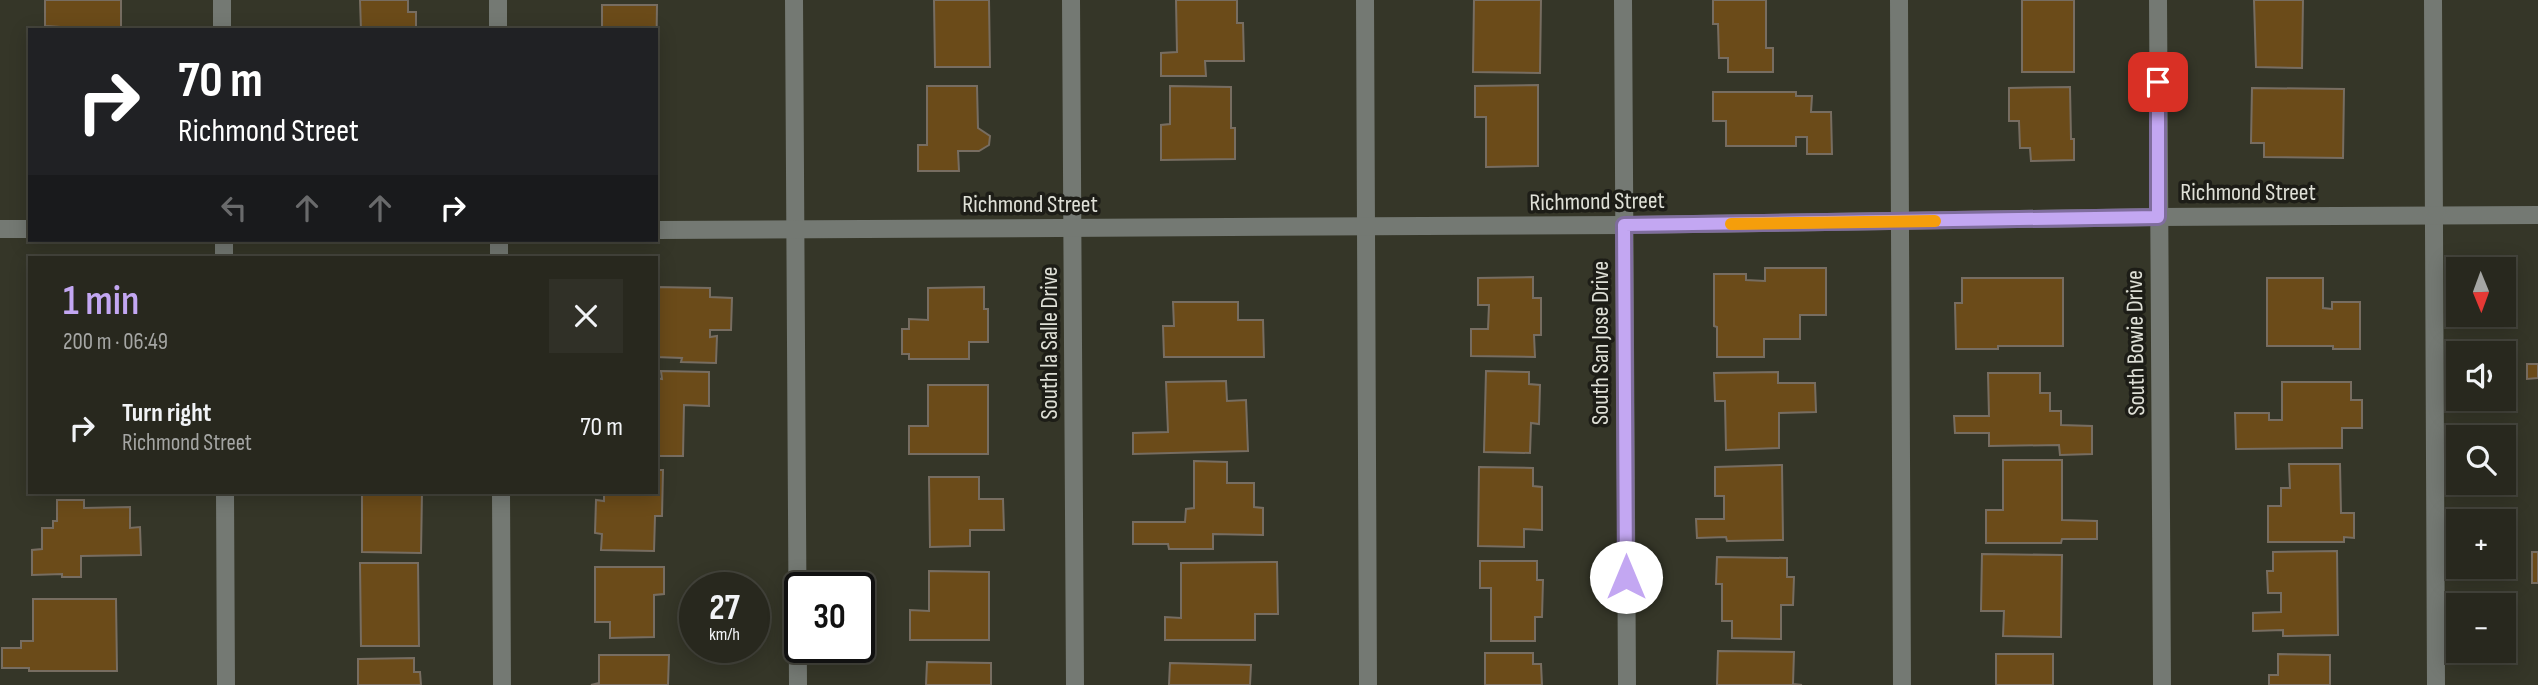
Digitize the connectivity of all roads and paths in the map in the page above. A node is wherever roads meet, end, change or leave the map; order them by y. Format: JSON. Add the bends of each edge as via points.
{"nodes":[{"id":1,"x":222,"y":0,"type":"edge"},
{"id":2,"x":498,"y":0,"type":"edge"},
{"id":3,"x":794,"y":0,"type":"edge"},
{"id":4,"x":1071,"y":0,"type":"edge"},
{"id":5,"x":1365,"y":0,"type":"edge"},
{"id":6,"x":1623,"y":0,"type":"edge"},
{"id":7,"x":1899,"y":0,"type":"edge"},
{"id":8,"x":2158,"y":0,"type":"edge"},
{"id":9,"x":2433,"y":0,"type":"edge"},
{"id":10,"x":222,"y":28,"type":"edge"},
{"id":11,"x":498,"y":28,"type":"edge"},
{"id":12,"x":2538,"y":215,"type":"edge"},
{"id":13,"x":2435,"y":216,"type":"junction"},
{"id":14,"x":2158,"y":217,"type":"junction"},
{"id":15,"x":1900,"y":221,"type":"junction"},
{"id":16,"x":1624,"y":225,"type":"junction"},
{"id":17,"x":1367,"y":227,"type":"junction"},
{"id":18,"x":0,"y":229,"type":"edge"},
{"id":19,"x":28,"y":229,"type":"edge"},
{"id":20,"x":794,"y":229,"type":"junction"},
{"id":21,"x":1073,"y":229,"type":"junction"},
{"id":22,"x":658,"y":230,"type":"edge"},
{"id":23,"x":225,"y":494,"type":"edge"},
{"id":24,"x":501,"y":494,"type":"edge"},
{"id":25,"x":226,"y":685,"type":"edge"},
{"id":26,"x":502,"y":685,"type":"edge"},
{"id":27,"x":798,"y":685,"type":"edge"},
{"id":28,"x":1075,"y":685,"type":"edge"},
{"id":29,"x":1368,"y":685,"type":"edge"},
{"id":30,"x":1627,"y":685,"type":"edge"},
{"id":31,"x":1902,"y":685,"type":"edge"},
{"id":32,"x":2162,"y":685,"type":"edge"},
{"id":33,"x":2436,"y":685,"type":"edge"}],
"edges":[{"from":1,"to":10,"type":"street"},
{"from":2,"to":11,"type":"street"},
{"from":3,"to":20,"type":"street"},
{"from":4,"to":21,"type":"street","name":"South la Salle Drive"},
{"from":5,"to":17,"type":"street"},
{"from":6,"to":16,"type":"street","name":"South San Jose Drive"},
{"from":7,"to":15,"type":"street"},
{"from":8,"to":14,"type":"street","name":"South Bowie Drive"},
{"from":9,"to":13,"type":"street"},
{"from":12,"to":13,"type":"street","name":"Richmond Street"},
{"from":13,"to":14,"type":"street","name":"Richmond Street"},
{"from":13,"to":33,"type":"street"},
{"from":14,"to":15,"type":"street","name":"Richmond Street"},
{"from":14,"to":32,"type":"street","name":"South Bowie Drive"},
{"from":15,"to":16,"type":"street","name":"Richmond Street"},
{"from":15,"to":31,"type":"street"},
{"from":16,"to":17,"type":"street","name":"Richmond Street"},
{"from":16,"to":30,"type":"street","name":"South San Jose Drive"},
{"from":17,"to":21,"type":"street","name":"Richmond Street"},
{"from":17,"to":29,"type":"street"},
{"from":18,"to":19,"type":"street"},
{"from":20,"to":21,"type":"street","name":"Richmond Street"},
{"from":20,"to":22,"type":"street","name":"Richmond Street"},
{"from":20,"to":27,"type":"street"},
{"from":21,"to":28,"type":"street","name":"South la Salle Drive"},
{"from":23,"to":25,"type":"street"},
{"from":24,"to":26,"type":"street"}]}
